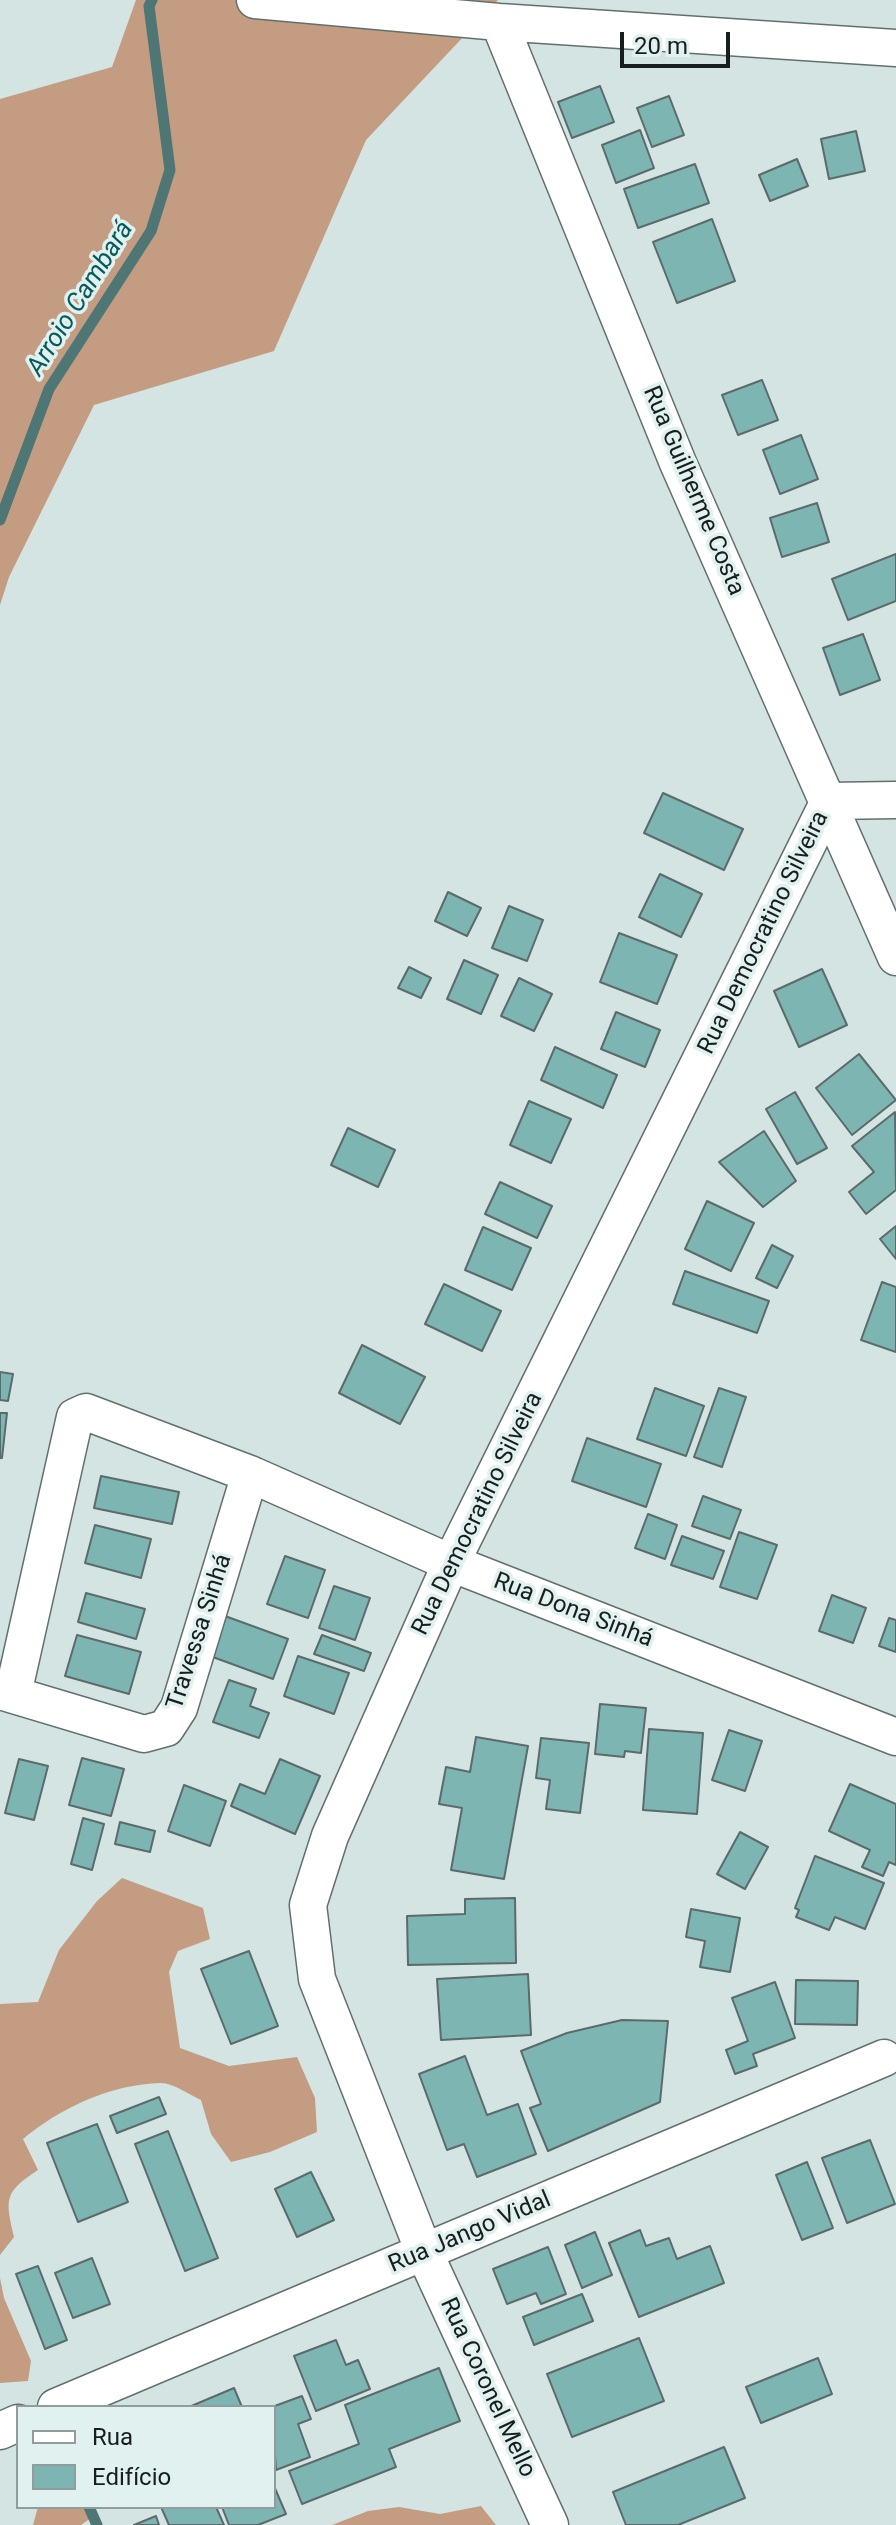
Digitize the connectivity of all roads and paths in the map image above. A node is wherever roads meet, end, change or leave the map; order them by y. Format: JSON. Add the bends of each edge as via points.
{"nodes":[{"id":1,"x":255,"y":0,"type":"edge"},
{"id":2,"x":499,"y":22,"type":"junction"},
{"id":3,"x":896,"y":48,"type":"edge"},
{"id":4,"x":896,"y":800,"type":"edge"},
{"id":5,"x":829,"y":801,"type":"junction"},
{"id":6,"x":896,"y":957,"type":"edge"},
{"id":7,"x":75,"y":1417,"type":"joint"},
{"id":8,"x":250,"y":1474,"type":"junction"},
{"id":9,"x":451,"y":1563,"type":"junction"},
{"id":10,"x":7,"y":1692,"type":"edge"},
{"id":11,"x":896,"y":1737,"type":"edge"},
{"id":12,"x":892,"y":2050,"type":"edge"},
{"id":13,"x":424,"y":2252,"type":"junction"},
{"id":14,"x":61,"y":2405,"type":"edge"},
{"id":15,"x":550,"y":2525,"type":"edge"}],
"edges":[{"from":1,"to":2,"type":"street"},
{"from":2,"to":3,"type":"street"},
{"from":2,"to":5,"type":"street","name":"Rua Guilherme Costa","via":[[678,463]]},
{"from":4,"to":5,"type":"street"},
{"from":5,"to":6,"type":"street","name":"Rua Guilherme Costa"},
{"from":5,"to":9,"type":"street","name":"Rua Democratino Silveira"},
{"from":7,"to":8,"type":"street","name":"Rua Dona Sinhá","via":[[86,1412]]},
{"from":7,"to":10,"type":"street","name":"Travessa Sinhá"},
{"from":8,"to":9,"type":"street","name":"Rua Dona Sinhá"},
{"from":8,"to":10,"type":"street","name":"Travessa Sinhá","via":[[179,1708],[166,1728],[144,1734]]},
{"from":9,"to":11,"type":"street","name":"Rua Dona Sinhá"},
{"from":9,"to":13,"type":"street","name":"Rua Democratino Silveira","via":[[330,1836],[308,1905],[317,1979]]},
{"from":12,"to":13,"type":"street","name":"Rua Jango Vidal"},
{"from":13,"to":14,"type":"street","name":"Rua Jango Vidal"},
{"from":13,"to":15,"type":"street","name":"Rua Coronel Mello"}]}
